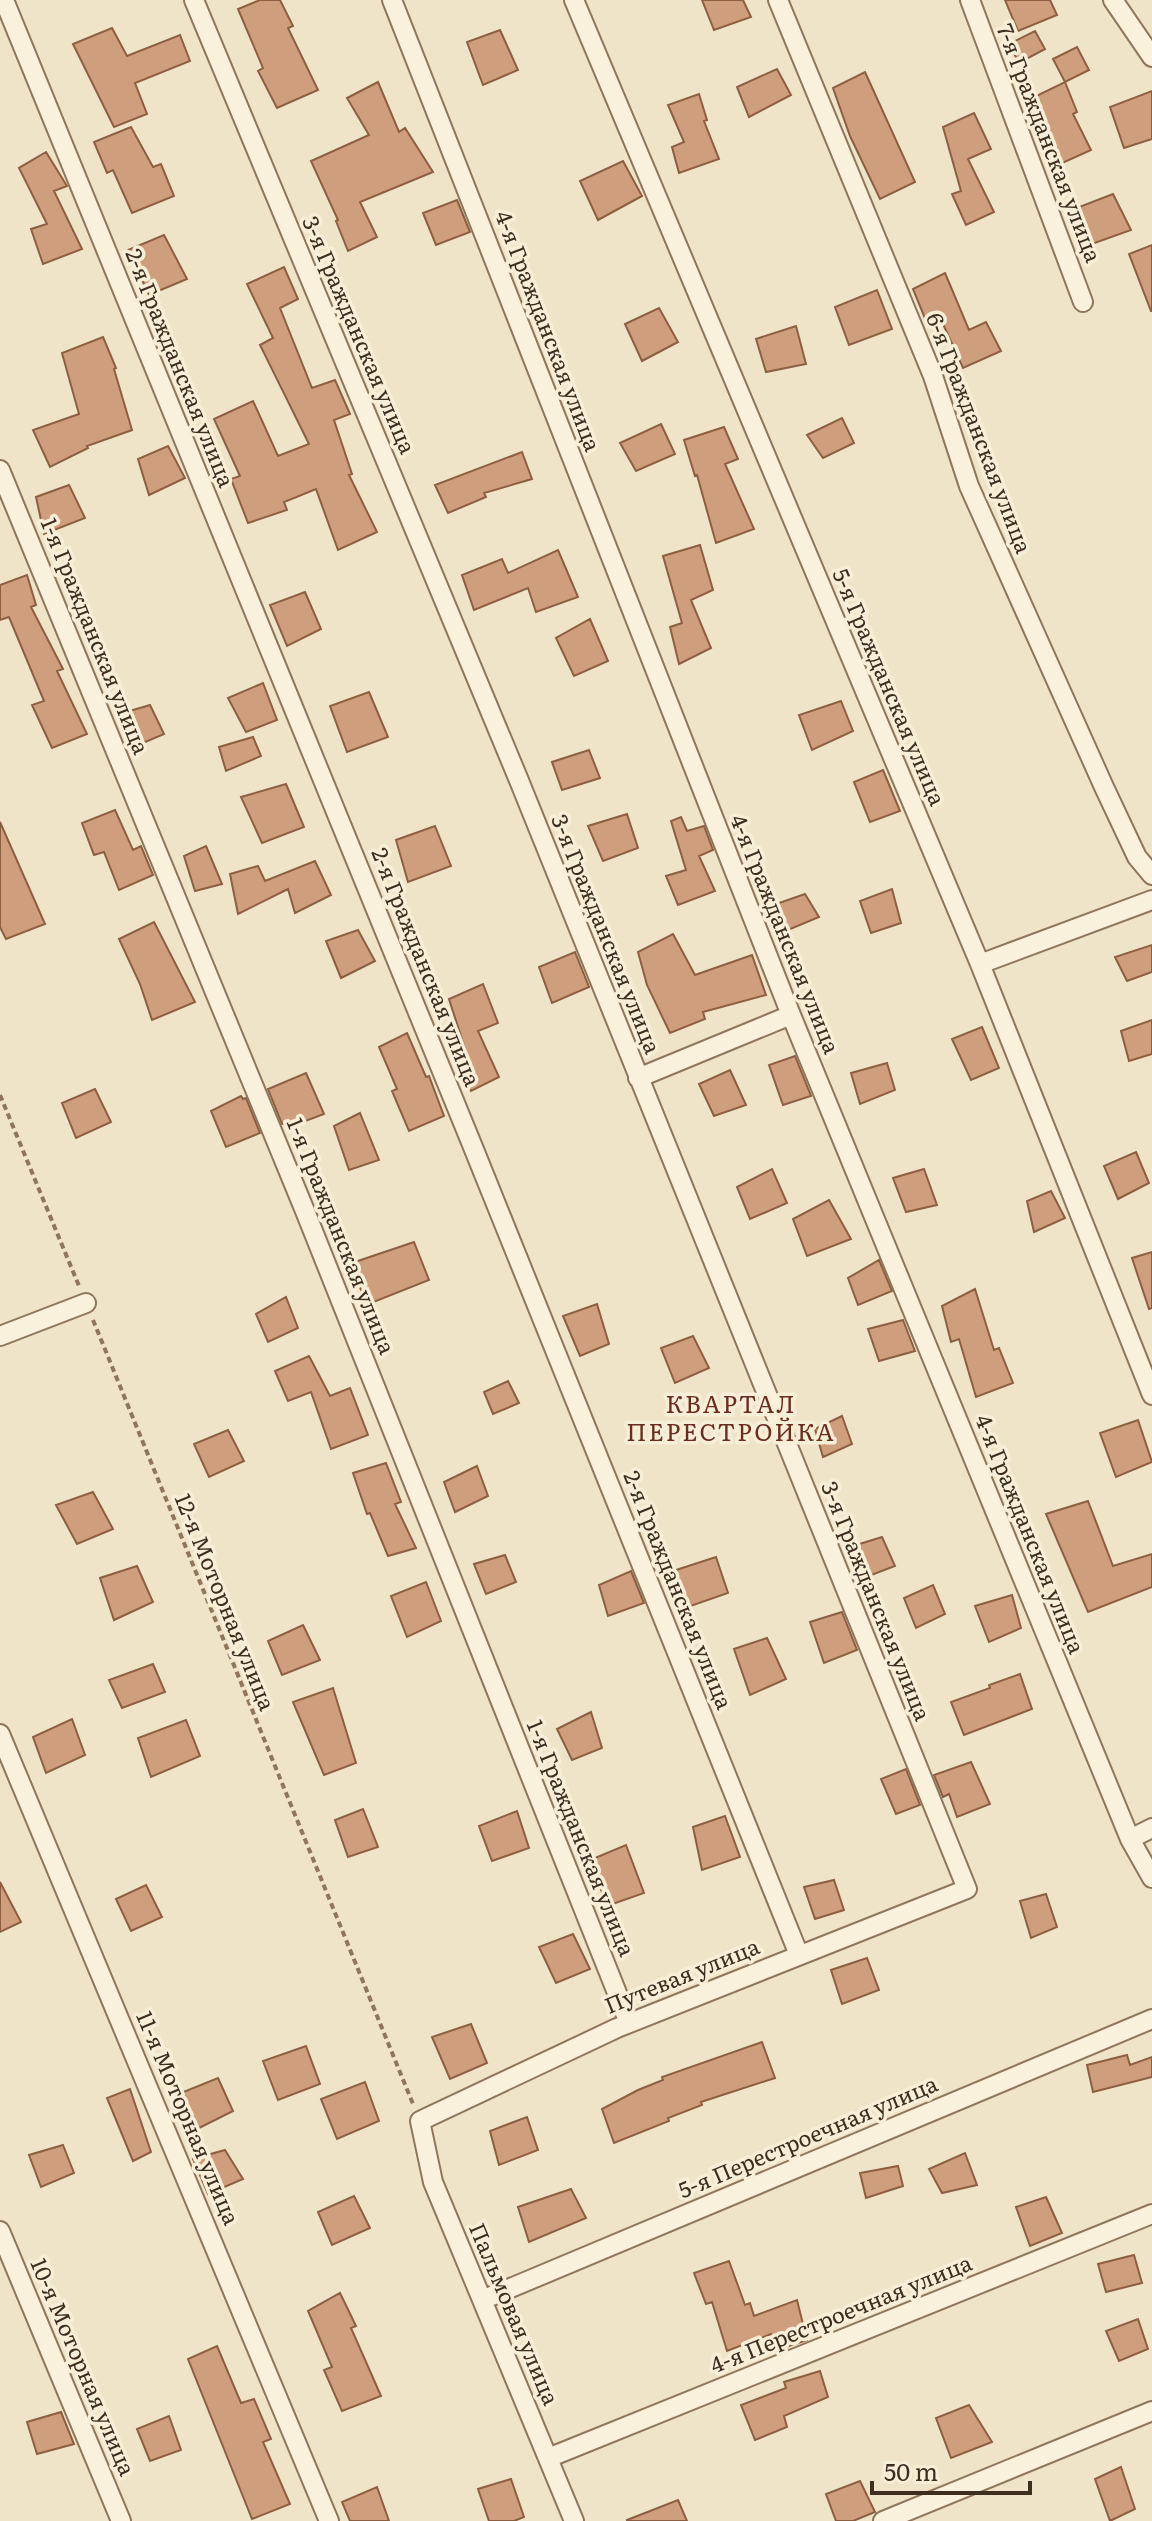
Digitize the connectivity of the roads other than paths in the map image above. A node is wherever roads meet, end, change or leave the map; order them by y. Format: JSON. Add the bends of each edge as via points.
{"nodes":[{"id":1,"x":4,"y":0,"type":"edge"},
{"id":2,"x":194,"y":0,"type":"edge"},
{"id":3,"x":392,"y":0,"type":"edge"},
{"id":4,"x":574,"y":0,"type":"edge"},
{"id":5,"x":778,"y":0,"type":"edge"},
{"id":6,"x":970,"y":0,"type":"edge"},
{"id":7,"x":1113,"y":0,"type":"edge"},
{"id":8,"x":1152,"y":57,"type":"edge"},
{"id":9,"x":1083,"y":302,"type":"dead end"},
{"id":10,"x":0,"y":470,"type":"edge"},
{"id":11,"x":1152,"y":875,"type":"edge"},
{"id":12,"x":1152,"y":900,"type":"edge"},
{"id":13,"x":980,"y":964,"type":"junction"},
{"id":14,"x":791,"y":1015,"type":"junction"},
{"id":15,"x":638,"y":1078,"type":"junction"},
{"id":16,"x":86,"y":1303,"type":"road end"},
{"id":17,"x":0,"y":1336,"type":"edge"},
{"id":18,"x":1152,"y":1395,"type":"edge"},
{"id":19,"x":0,"y":1734,"type":"edge"},
{"id":20,"x":1152,"y":1828,"type":"edge"},
{"id":21,"x":1130,"y":1839,"type":"junction"},
{"id":22,"x":1152,"y":1878,"type":"edge"},
{"id":23,"x":967,"y":1889,"type":"joint"},
{"id":24,"x":799,"y":1955,"type":"junction"},
{"id":25,"x":1152,"y":2019,"type":"edge"},
{"id":26,"x":629,"y":2023,"type":"junction"},
{"id":27,"x":420,"y":2121,"type":"joint"},
{"id":28,"x":1152,"y":2214,"type":"edge"},
{"id":29,"x":0,"y":2231,"type":"edge"},
{"id":30,"x":482,"y":2300,"type":"junction"},
{"id":31,"x":1152,"y":2411,"type":"edge"},
{"id":32,"x":548,"y":2458,"type":"junction"},
{"id":33,"x":121,"y":2521,"type":"edge"},
{"id":34,"x":329,"y":2521,"type":"edge"},
{"id":35,"x":574,"y":2521,"type":"edge"},
{"id":36,"x":883,"y":2521,"type":"edge"}],
"edges":[{"from":1,"to":24,"type":"street","name":"2-я Гражданская улица"},
{"from":2,"to":15,"type":"street","name":"3-я Гражданская улица"},
{"from":3,"to":14,"type":"street","name":"4-я Гражданская улица"},
{"from":4,"to":13,"type":"street","name":"5-я Гражданская улица"},
{"from":5,"to":11,"type":"street","name":"6-я Гражданская улица","via":[[933,376],[969,486],[1104,787],[1137,857]]},
{"from":6,"to":9,"type":"street","name":"7-я Гражданская улица"},
{"from":7,"to":8,"type":"street"},
{"from":10,"to":26,"type":"street","name":"1-я Гражданская улица","via":[[300,1196]]},
{"from":12,"to":13,"type":"street"},
{"from":13,"to":18,"type":"street","name":"5-я Гражданская улица"},
{"from":14,"to":15,"type":"street"},
{"from":14,"to":21,"type":"street","name":"4-я Гражданская улица"},
{"from":15,"to":23,"type":"street","name":"3-я Гражданская улица"},
{"from":16,"to":17,"type":"street"},
{"from":19,"to":34,"type":"street","name":"11-я Моторная улица"},
{"from":20,"to":21,"type":"street"},
{"from":21,"to":22,"type":"street","name":"4-я Гражданская улица"},
{"from":23,"to":24,"type":"street","name":"Путевая улица"},
{"from":24,"to":26,"type":"street","name":"Путевая улица"},
{"from":25,"to":30,"type":"street","name":"5-я Перестроечная улица"},
{"from":26,"to":27,"type":"street","name":"Путевая улица"},
{"from":27,"to":30,"type":"street","name":"Пальмовая улица","via":[[433,2182]]},
{"from":28,"to":32,"type":"street","name":"4-я Перестроечная улица"},
{"from":29,"to":33,"type":"street","name":"10-я Моторная улица"},
{"from":30,"to":32,"type":"street","name":"Пальмовая улица"},
{"from":31,"to":36,"type":"street"},
{"from":32,"to":35,"type":"street","name":"Пальмовая улица"}]}
